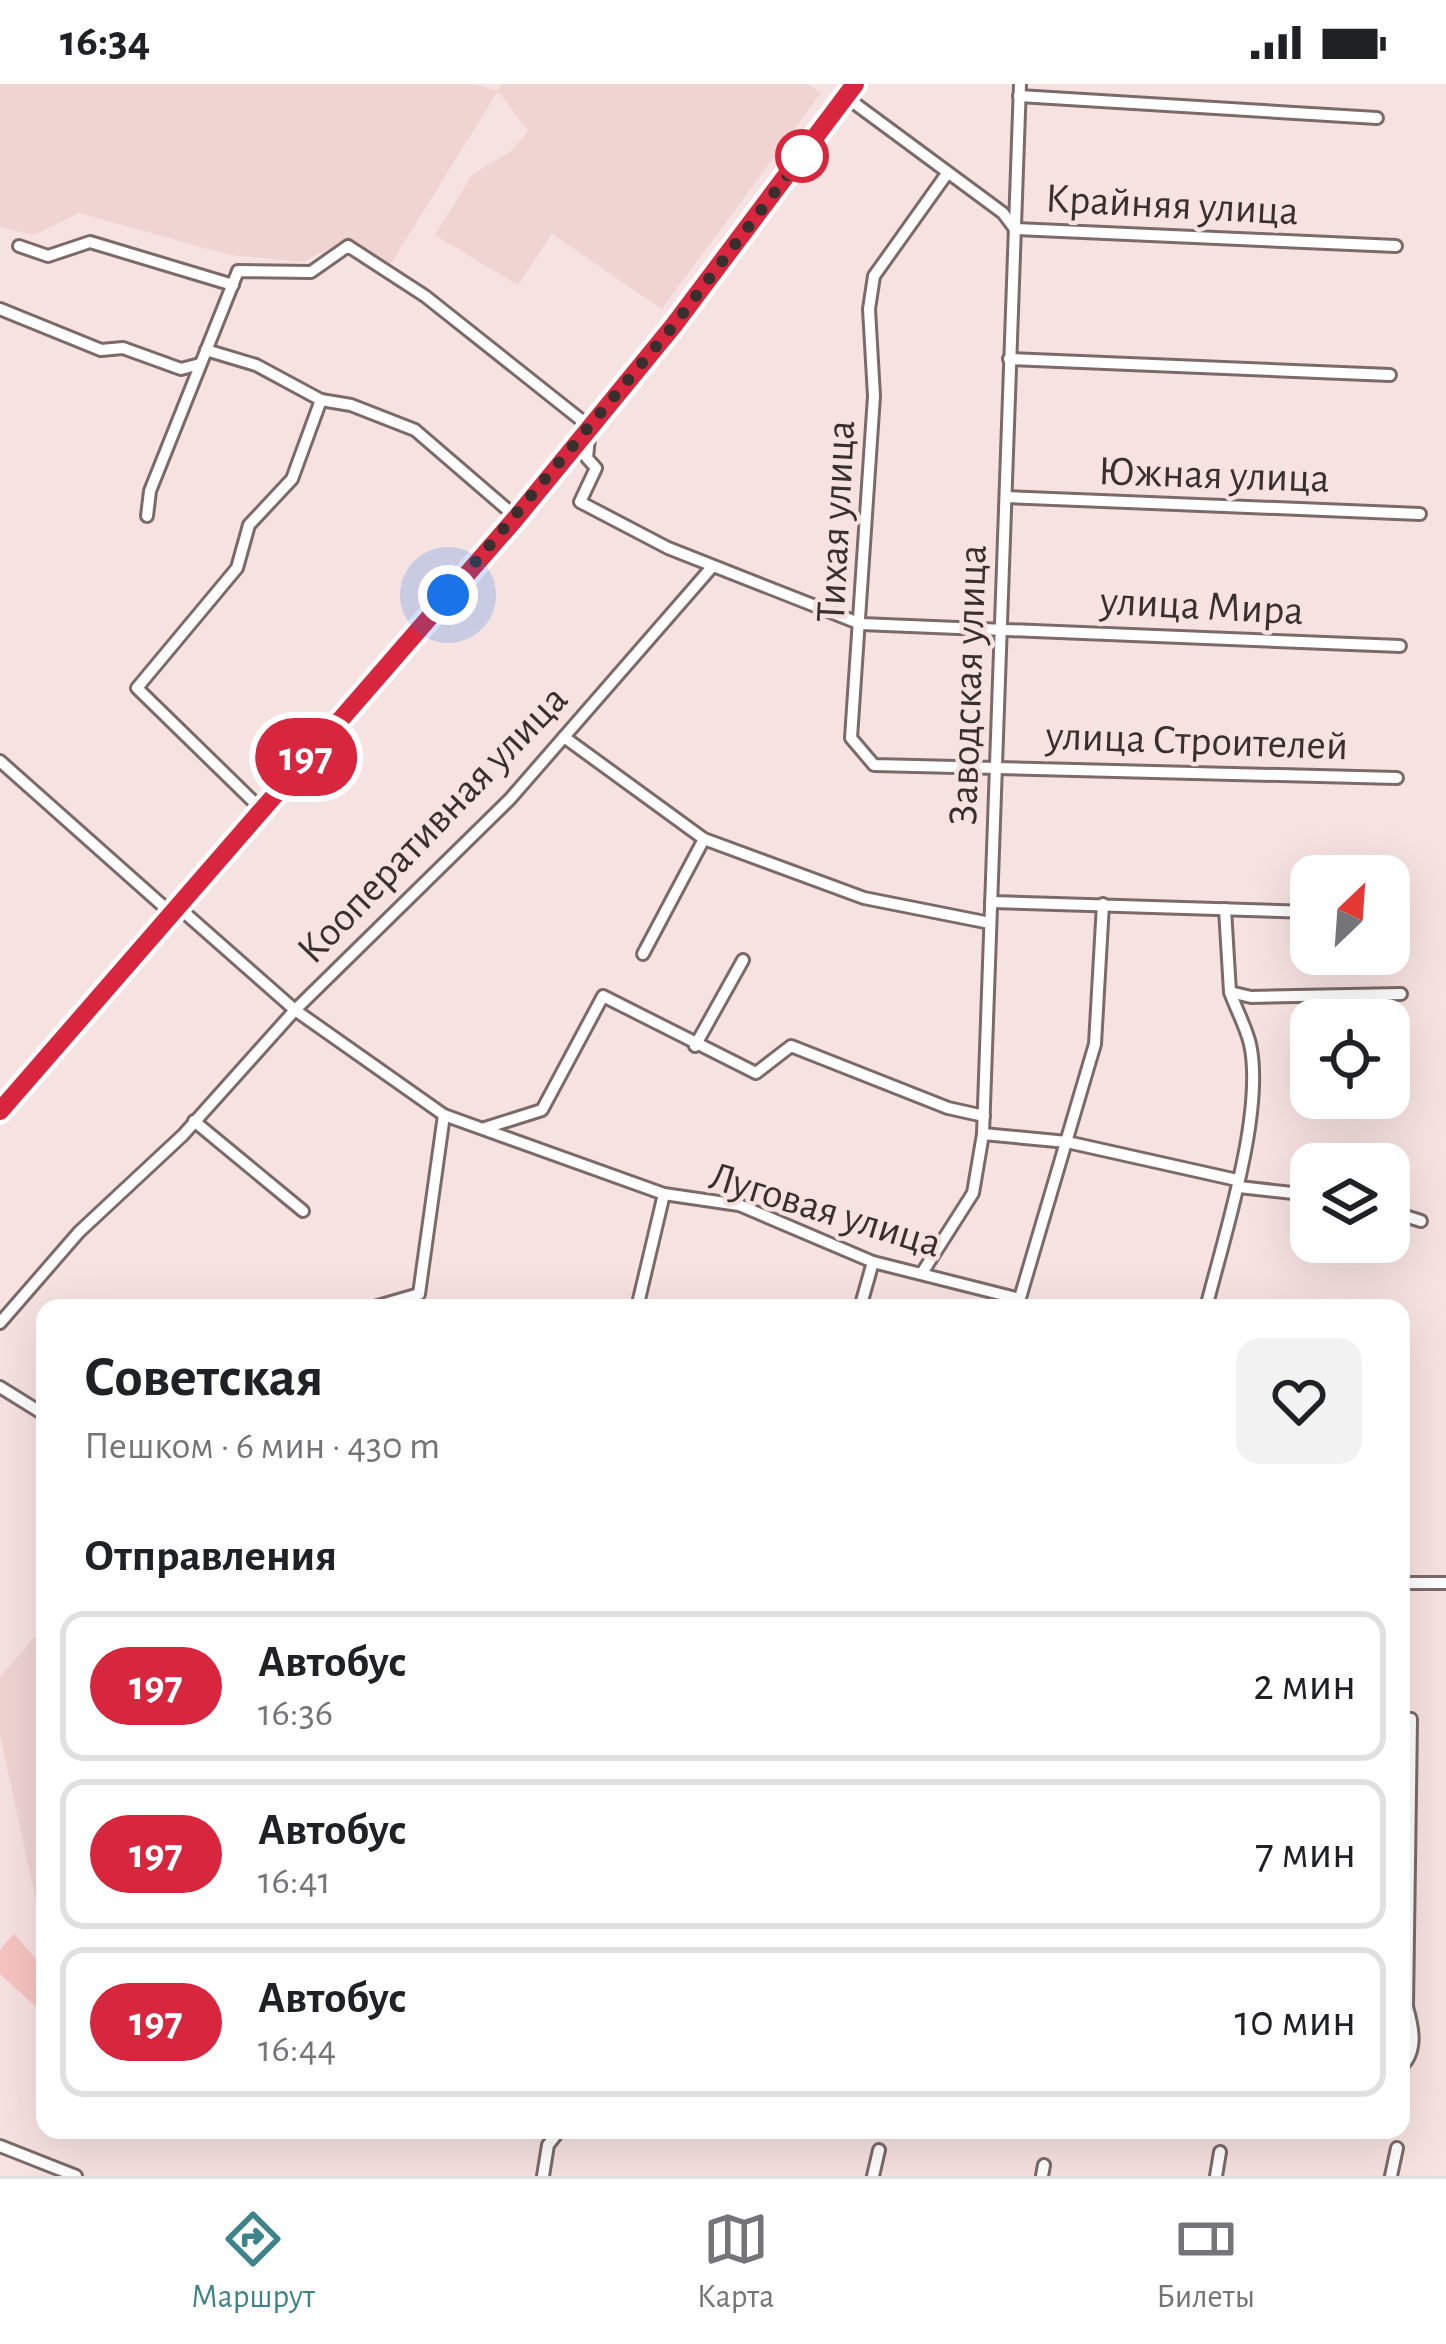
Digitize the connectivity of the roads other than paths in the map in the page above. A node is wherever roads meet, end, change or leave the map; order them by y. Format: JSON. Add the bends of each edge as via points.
{"nodes":[{"id":1,"x":850,"y":90,"type":"edge"},
{"id":2,"x":1020,"y":90,"type":"edge"},
{"id":3,"x":1377,"y":118,"type":"dead end"},
{"id":4,"x":946,"y":175,"type":"junction"},
{"id":5,"x":1016,"y":229,"type":"junction"},
{"id":6,"x":19,"y":246,"type":"dead end"},
{"id":7,"x":1396,"y":246,"type":"dead end"},
{"id":8,"x":233,"y":285,"type":"junction"},
{"id":9,"x":0,"y":309,"type":"edge"},
{"id":10,"x":206,"y":350,"type":"junction"},
{"id":11,"x":1009,"y":359,"type":"junction"},
{"id":12,"x":200,"y":364,"type":"junction"},
{"id":13,"x":1390,"y":375,"type":"dead end"},
{"id":14,"x":321,"y":400,"type":"junction"},
{"id":15,"x":590,"y":427,"type":"junction"},
{"id":16,"x":1006,"y":497,"type":"junction"},
{"id":17,"x":1420,"y":514,"type":"dead end"},
{"id":18,"x":147,"y":516,"type":"dead end"},
{"id":19,"x":516,"y":518,"type":"junction"},
{"id":20,"x":712,"y":567,"type":"junction"},
{"id":21,"x":861,"y":623,"type":"junction"},
{"id":22,"x":1001,"y":628,"type":"junction"},
{"id":23,"x":1400,"y":646,"type":"dead end"},
{"id":24,"x":564,"y":737,"type":"junction"},
{"id":25,"x":0,"y":761,"type":"edge"},
{"id":26,"x":995,"y":766,"type":"junction"},
{"id":27,"x":1397,"y":778,"type":"dead end"},
{"id":28,"x":261,"y":808,"type":"junction"},
{"id":29,"x":704,"y":839,"type":"junction"},
{"id":30,"x":992,"y":902,"type":"junction"},
{"id":31,"x":1103,"y":904,"type":"junction"},
{"id":32,"x":174,"y":909,"type":"junction"},
{"id":33,"x":1225,"y":909,"type":"junction"},
{"id":34,"x":1290,"y":911,"type":"edge"},
{"id":35,"x":990,"y":923,"type":"junction"},
{"id":36,"x":643,"y":953,"type":"dead end"},
{"id":37,"x":743,"y":961,"type":"dead end"},
{"id":38,"x":1230,"y":992,"type":"junction"},
{"id":39,"x":1401,"y":994,"type":"dead end"},
{"id":40,"x":295,"y":1010,"type":"junction"},
{"id":41,"x":695,"y":1046,"type":"junction"},
{"id":42,"x":0,"y":1111,"type":"edge"},
{"id":43,"x":445,"y":1115,"type":"junction"},
{"id":44,"x":984,"y":1117,"type":"junction"},
{"id":45,"x":194,"y":1121,"type":"junction"},
{"id":46,"x":482,"y":1130,"type":"junction"},
{"id":47,"x":983,"y":1134,"type":"junction"},
{"id":48,"x":1067,"y":1142,"type":"junction"},
{"id":49,"x":1237,"y":1180,"type":"junction"},
{"id":50,"x":1290,"y":1193,"type":"edge"},
{"id":51,"x":664,"y":1194,"type":"junction"},
{"id":52,"x":303,"y":1211,"type":"dead end"},
{"id":53,"x":1410,"y":1217,"type":"edge"},
{"id":54,"x":1421,"y":1221,"type":"dead end"},
{"id":55,"x":874,"y":1262,"type":"junction"},
{"id":56,"x":922,"y":1273,"type":"junction"},
{"id":57,"x":419,"y":1294,"type":"junction"},
{"id":58,"x":402,"y":1299,"type":"edge"},
{"id":59,"x":421,"y":1299,"type":"edge"},
{"id":60,"x":639,"y":1299,"type":"edge"},
{"id":61,"x":863,"y":1299,"type":"edge"},
{"id":62,"x":1004,"y":1299,"type":"edge"},
{"id":63,"x":1018,"y":1299,"type":"edge"},
{"id":64,"x":1208,"y":1299,"type":"edge"},
{"id":65,"x":0,"y":1323,"type":"edge"},
{"id":66,"x":0,"y":1388,"type":"edge"},
{"id":67,"x":36,"y":1410,"type":"edge"},
{"id":68,"x":1410,"y":1583,"type":"edge"},
{"id":69,"x":1446,"y":1583,"type":"edge"},
{"id":70,"x":553,"y":2139,"type":"edge"},
{"id":71,"x":0,"y":2146,"type":"edge"},
{"id":72,"x":1397,"y":2148,"type":"dead end"},
{"id":73,"x":879,"y":2150,"type":"dead end"},
{"id":74,"x":1220,"y":2152,"type":"dead end"},
{"id":75,"x":76,"y":2176,"type":"edge"},
{"id":76,"x":543,"y":2176,"type":"edge"},
{"id":77,"x":873,"y":2176,"type":"edge"},
{"id":78,"x":1216,"y":2176,"type":"edge"},
{"id":79,"x":1391,"y":2176,"type":"edge"}],
"edges":[{"from":1,"to":4,"type":"street","name":"Крайняя улица"},
{"from":1,"to":15,"type":"street"},
{"from":2,"to":3,"type":"street"},
{"from":2,"to":5,"type":"street","name":"Заводская улица"},
{"from":4,"to":5,"type":"street","name":"Крайняя улица"},
{"from":4,"to":21,"type":"street","name":"Тихая улица","via":[[874,276]]},
{"from":5,"to":7,"type":"street","name":"Крайняя улица"},
{"from":5,"to":11,"type":"street","name":"Заводская улица"},
{"from":6,"to":8,"type":"street","via":[[48,256],[90,242]]},
{"from":8,"to":10,"type":"street"},
{"from":8,"to":15,"type":"street","via":[[238,272],[311,272],[349,246]]},
{"from":9,"to":12,"type":"street","via":[[100,350],[123,348],[181,369]]},
{"from":10,"to":12,"type":"street"},
{"from":10,"to":14,"type":"street"},
{"from":11,"to":13,"type":"street"},
{"from":11,"to":16,"type":"street","name":"Заводская улица"},
{"from":12,"to":18,"type":"street"},
{"from":14,"to":19,"type":"street","via":[[415,430]]},
{"from":14,"to":28,"type":"street","via":[[292,479],[249,525],[237,568],[137,688]]},
{"from":15,"to":19,"type":"street"},
{"from":15,"to":20,"type":"street","via":[[587,458],[596,468],[580,502]]},
{"from":16,"to":17,"type":"street","name":"Южная улица"},
{"from":16,"to":22,"type":"street","name":"Заводская улица"},
{"from":19,"to":28,"type":"street"},
{"from":20,"to":21,"type":"street"},
{"from":20,"to":24,"type":"street","name":"Кооперативная улица"},
{"from":21,"to":22,"type":"street"},
{"from":21,"to":26,"type":"street","name":"Тихая улица","via":[[851,739],[859,753],[874,765]]},
{"from":22,"to":23,"type":"street","name":"улица Мира"},
{"from":22,"to":26,"type":"street","name":"Заводская улица"},
{"from":24,"to":29,"type":"street"},
{"from":24,"to":40,"type":"street","name":"Кооперативная улица"},
{"from":25,"to":32,"type":"street","name":"Луговая улица"},
{"from":26,"to":27,"type":"street","name":"улица Строителей"},
{"from":26,"to":30,"type":"street","name":"Заводская улица"},
{"from":28,"to":32,"type":"street"},
{"from":29,"to":35,"type":"street","via":[[864,898]]},
{"from":29,"to":36,"type":"street"},
{"from":30,"to":31,"type":"street"},
{"from":30,"to":35,"type":"street","name":"Заводская улица"},
{"from":31,"to":33,"type":"street"},
{"from":31,"to":48,"type":"street","via":[[1095,1044]]},
{"from":32,"to":40,"type":"street","name":"Луговая улица"},
{"from":32,"to":42,"type":"street"},
{"from":33,"to":34,"type":"street"},
{"from":33,"to":38,"type":"street"},
{"from":35,"to":44,"type":"street","name":"Заводская улица"},
{"from":37,"to":41,"type":"street"},
{"from":38,"to":39,"type":"street"},
{"from":38,"to":49,"type":"street","via":[[1250,1045]]},
{"from":40,"to":43,"type":"street","name":"Луговая улица"},
{"from":40,"to":45,"type":"street","name":"Кооперативная улица"},
{"from":41,"to":44,"type":"street","via":[[756,1073],[791,1046]]},
{"from":41,"to":46,"type":"street","via":[[603,996],[542,1110]]},
{"from":43,"to":46,"type":"street","name":"Луговая улица"},
{"from":43,"to":57,"type":"street"},
{"from":44,"to":47,"type":"street","name":"Заводская улица"},
{"from":45,"to":52,"type":"street"},
{"from":45,"to":65,"type":"street","name":"Кооперативная улица"},
{"from":46,"to":51,"type":"street","name":"Луговая улица"},
{"from":47,"to":48,"type":"street"},
{"from":47,"to":56,"type":"street","name":"Заводская улица","via":[[973,1193]]},
{"from":48,"to":49,"type":"street"},
{"from":48,"to":63,"type":"street"},
{"from":49,"to":50,"type":"street","via":[[1239,1187]]},
{"from":49,"to":64,"type":"street"},
{"from":51,"to":55,"type":"street","name":"Луговая улица","via":[[739,1205]]},
{"from":51,"to":60,"type":"street"},
{"from":53,"to":54,"type":"street"},
{"from":55,"to":56,"type":"street","name":"Луговая улица"},
{"from":55,"to":61,"type":"street"},
{"from":56,"to":62,"type":"street","name":"Луговая улица"},
{"from":57,"to":58,"type":"street"},
{"from":57,"to":59,"type":"street"},
{"from":66,"to":67,"type":"street"},
{"from":68,"to":69,"type":"street"},
{"from":70,"to":76,"type":"street"},
{"from":71,"to":75,"type":"street"},
{"from":72,"to":79,"type":"street"},
{"from":73,"to":77,"type":"street"},
{"from":74,"to":78,"type":"street"}]}
